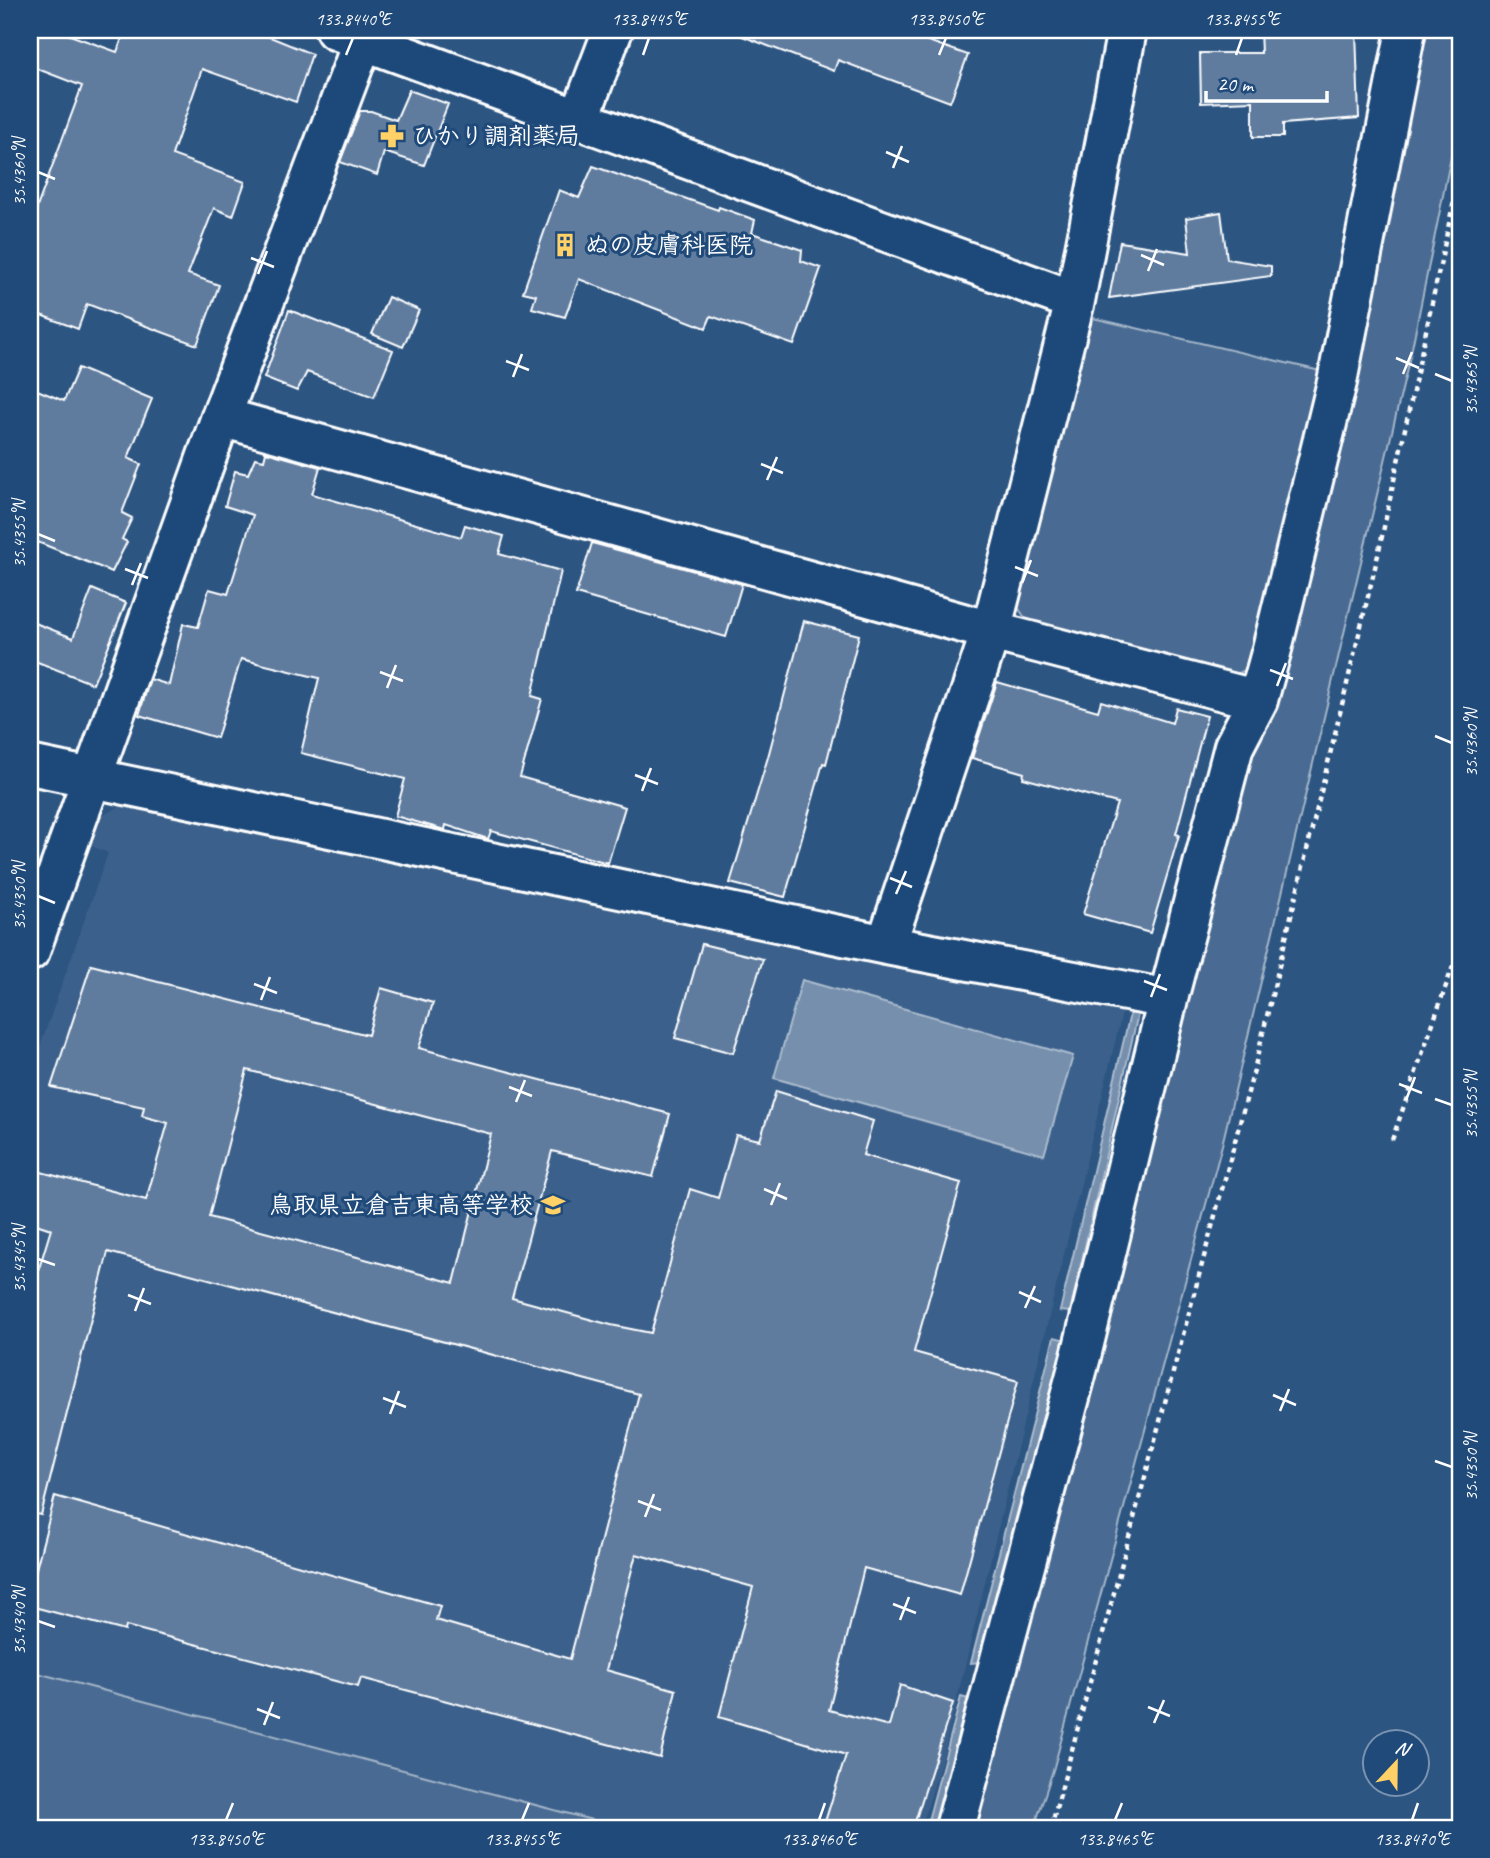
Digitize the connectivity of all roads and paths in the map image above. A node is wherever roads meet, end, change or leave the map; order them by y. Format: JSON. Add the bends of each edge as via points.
{"nodes":[{"id":1,"x":613,"y":30,"type":"edge"},
{"id":2,"x":1127,"y":30,"type":"edge"},
{"id":3,"x":1406,"y":30,"type":"edge"},
{"id":4,"x":355,"y":33,"type":"edge"},
{"id":5,"x":580,"y":117,"type":"junction"},
{"id":6,"x":1460,"y":172,"type":"edge"},
{"id":7,"x":1075,"y":301,"type":"junction"},
{"id":8,"x":220,"y":417,"type":"junction"},
{"id":9,"x":991,"y":631,"type":"junction"},
{"id":10,"x":1258,"y":700,"type":"junction"},
{"id":11,"x":30,"y":765,"type":"edge"},
{"id":12,"x":90,"y":777,"type":"junction"},
{"id":13,"x":886,"y":945,"type":"junction"},
{"id":14,"x":1460,"y":946,"type":"edge"},
{"id":15,"x":30,"y":951,"type":"edge"},
{"id":16,"x":1168,"y":999,"type":"junction"},
{"id":17,"x":1392,"y":1140,"type":"dead end"},
{"id":18,"x":955,"y":1828,"type":"edge"},
{"id":19,"x":1051,"y":1828,"type":"edge"}],
"edges":[{"from":1,"to":5,"type":"street"},
{"from":2,"to":7,"type":"street"},
{"from":3,"to":10,"type":"street","via":[[1337,382]]},
{"from":4,"to":5,"type":"street"},
{"from":4,"to":8,"type":"street"},
{"from":5,"to":7,"type":"street"},
{"from":6,"to":19,"type":"path","via":[[1378,555],[1254,1070]]},
{"from":7,"to":9,"type":"street"},
{"from":8,"to":9,"type":"street"},
{"from":8,"to":12,"type":"street"},
{"from":9,"to":10,"type":"street"},
{"from":9,"to":13,"type":"street"},
{"from":10,"to":16,"type":"street","via":[[1234,746]]},
{"from":11,"to":12,"type":"street"},
{"from":12,"to":13,"type":"street"},
{"from":12,"to":15,"type":"street"},
{"from":13,"to":16,"type":"street"},
{"from":14,"to":17,"type":"path"},
{"from":16,"to":18,"type":"street","via":[[1081,1356]]}]}
